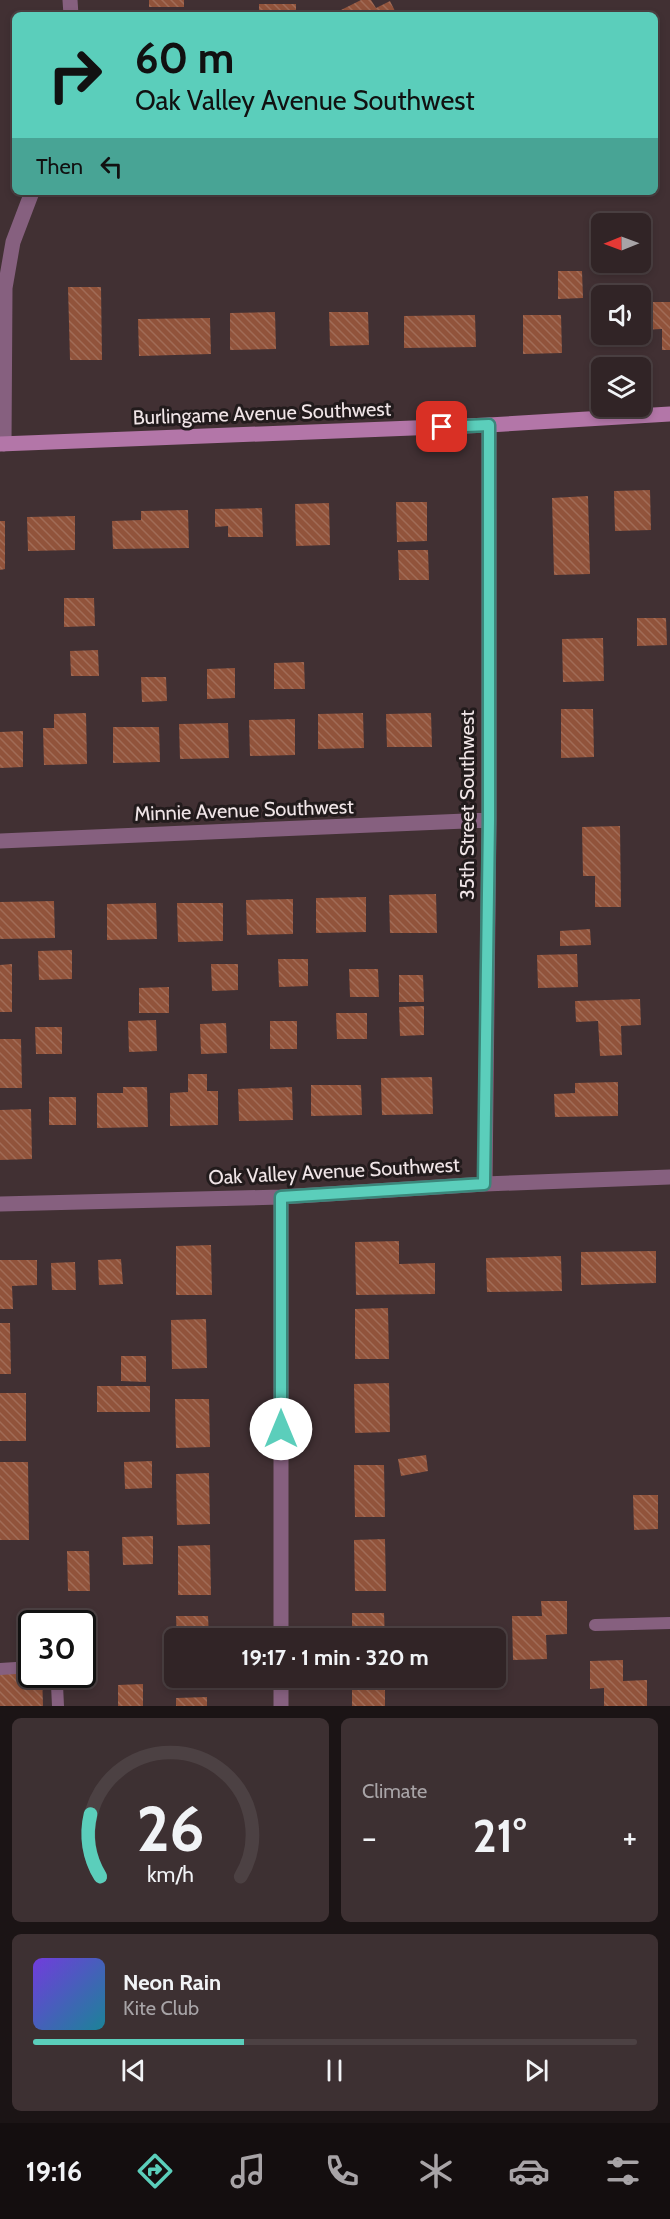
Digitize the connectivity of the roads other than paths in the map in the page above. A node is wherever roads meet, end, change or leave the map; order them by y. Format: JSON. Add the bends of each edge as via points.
{"nodes":[{"id":1,"x":31,"y":195,"type":"edge"},
{"id":2,"x":670,"y":414,"type":"edge"},
{"id":3,"x":489,"y":425,"type":"junction"},
{"id":4,"x":2,"y":444,"type":"edge"},
{"id":5,"x":489,"y":820,"type":"junction"},
{"id":6,"x":0,"y":841,"type":"edge"},
{"id":7,"x":670,"y":1177,"type":"edge"},
{"id":8,"x":484,"y":1184,"type":"junction"},
{"id":9,"x":281,"y":1197,"type":"junction"},
{"id":10,"x":0,"y":1204,"type":"edge"},
{"id":11,"x":670,"y":1623,"type":"edge"},
{"id":12,"x":595,"y":1625,"type":"dead end"},
{"id":13,"x":281,"y":1628,"type":"edge"},
{"id":14,"x":18,"y":1668,"type":"edge"},
{"id":15,"x":0,"y":1669,"type":"edge"},
{"id":16,"x":57,"y":1688,"type":"edge"},
{"id":17,"x":280,"y":1688,"type":"edge"},
{"id":18,"x":58,"y":1706,"type":"edge"},
{"id":19,"x":280,"y":1706,"type":"edge"}],
"edges":[{"from":1,"to":4,"type":"street","via":[[14,242],[5,288]]},
{"from":2,"to":3,"type":"street","name":"Burlingame Avenue Southwest"},
{"from":3,"to":4,"type":"street","name":"Burlingame Avenue Southwest"},
{"from":3,"to":5,"type":"street","name":"35th Street Southwest"},
{"from":5,"to":6,"type":"street","name":"Minnie Avenue Southwest"},
{"from":5,"to":8,"type":"street","name":"35th Street Southwest"},
{"from":7,"to":8,"type":"street","name":"Oak Valley Avenue Southwest"},
{"from":8,"to":9,"type":"street","name":"Oak Valley Avenue Southwest"},
{"from":9,"to":10,"type":"street","name":"Oak Valley Avenue Southwest"},
{"from":9,"to":13,"type":"street"},
{"from":11,"to":12,"type":"lane"},
{"from":14,"to":15,"type":"lane"},
{"from":16,"to":18,"type":"lane"},
{"from":17,"to":19,"type":"street"}]}
